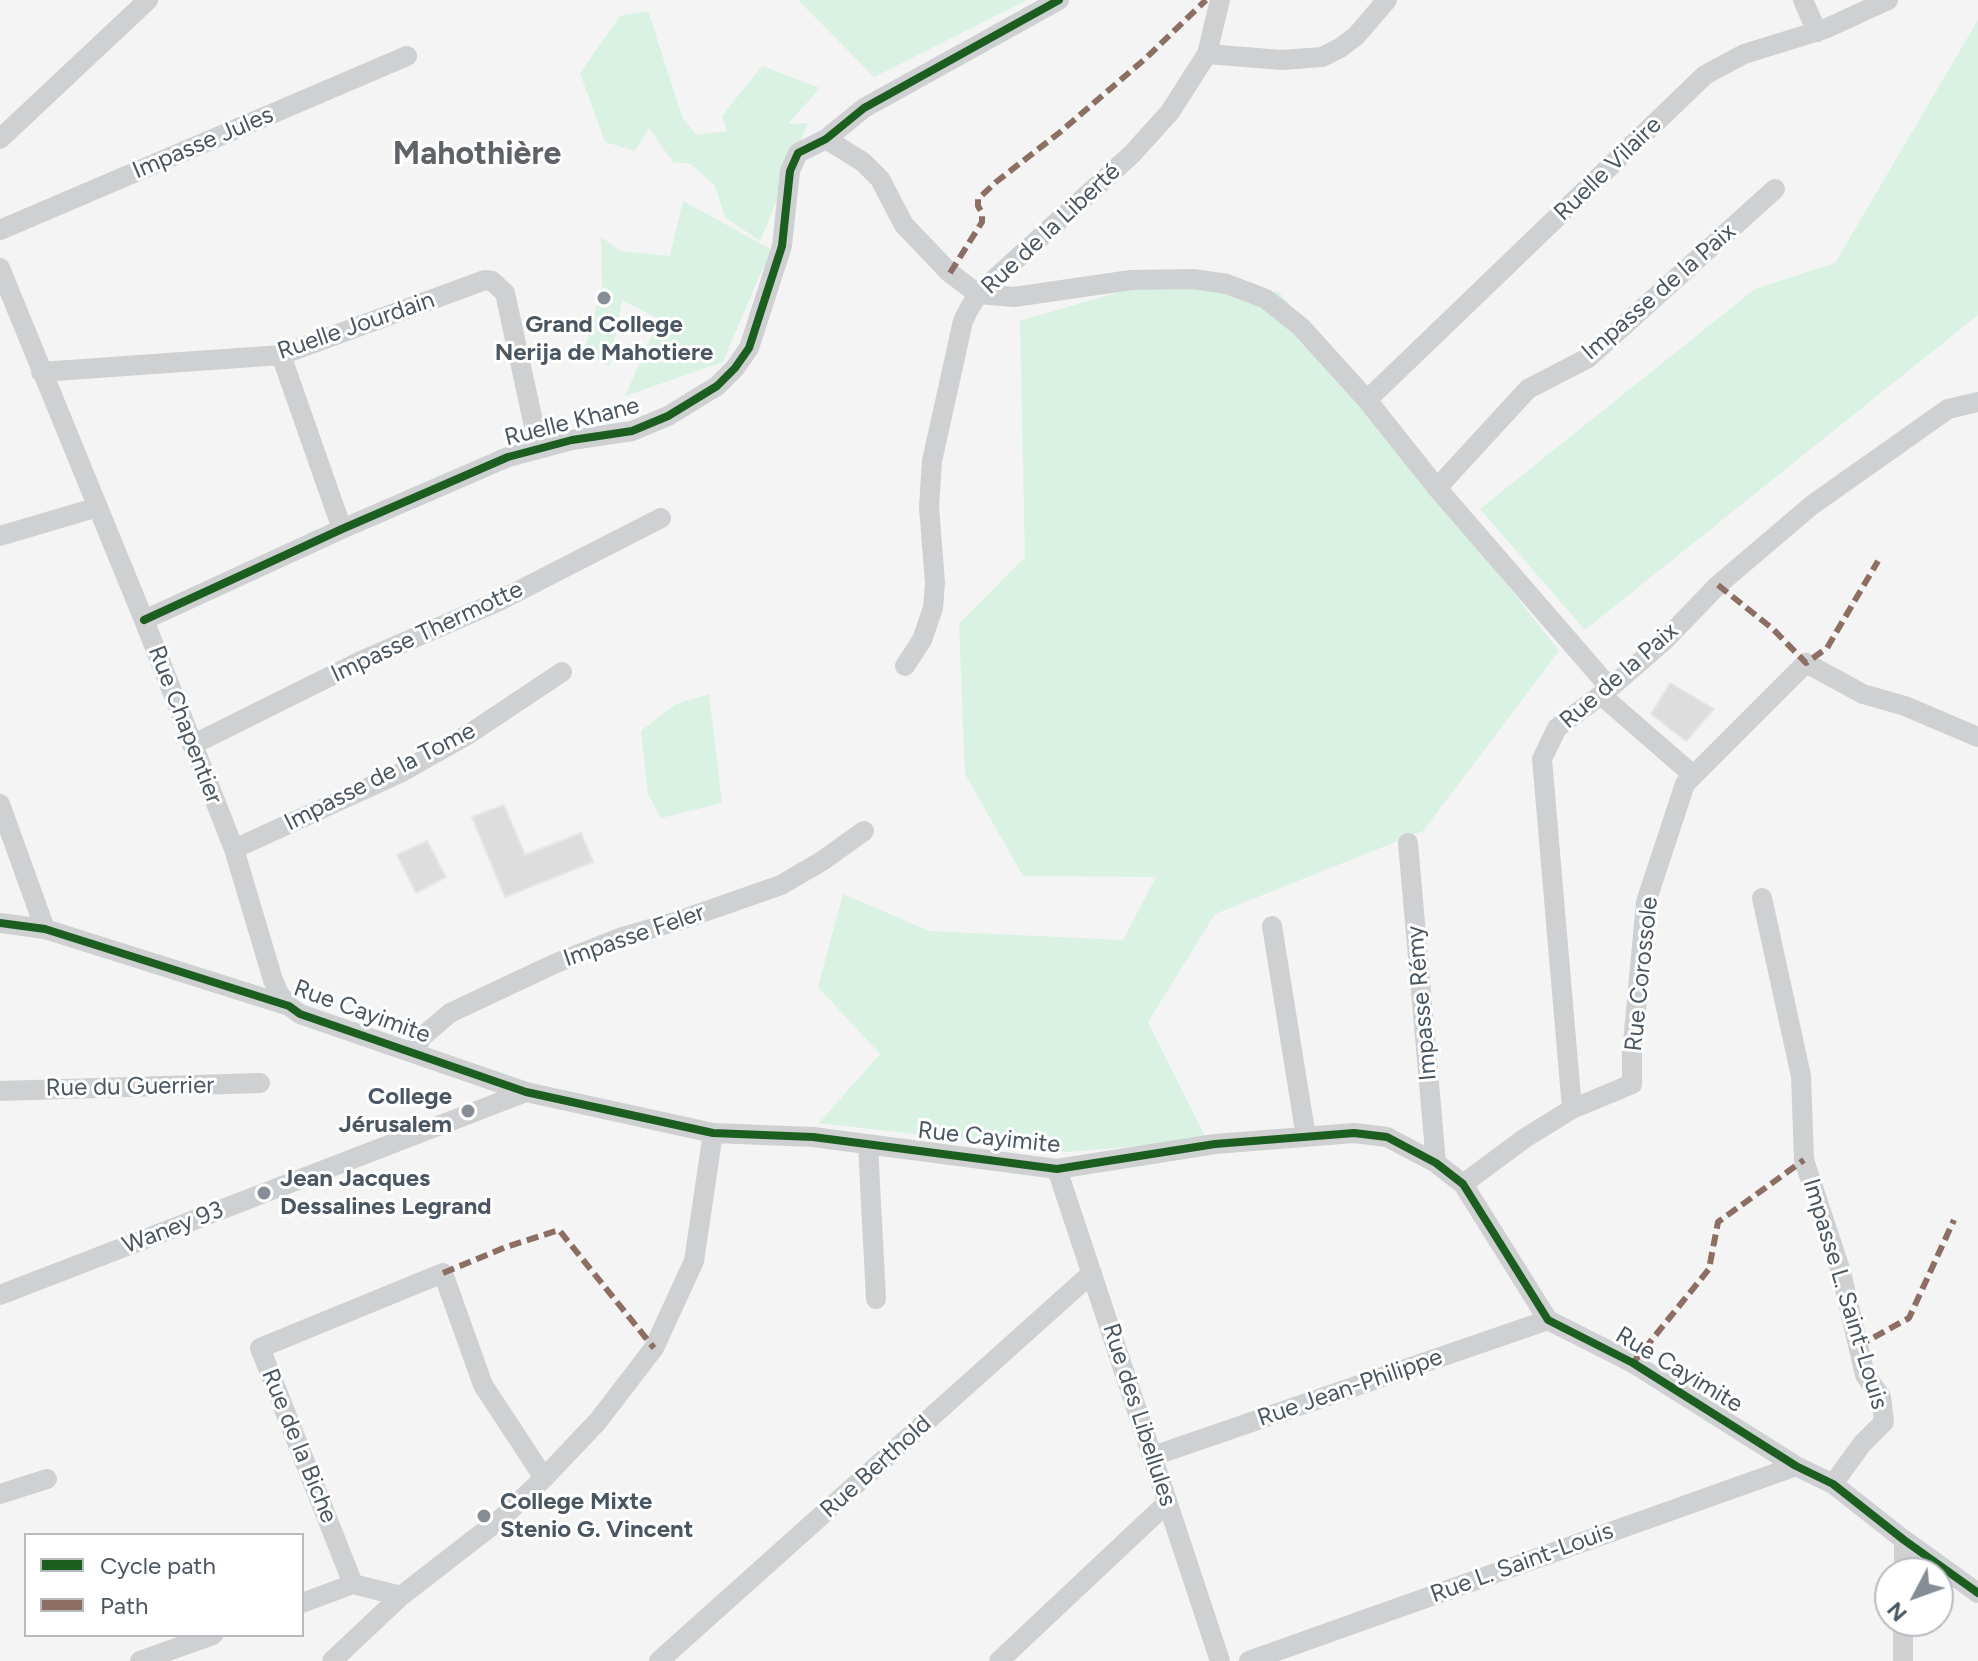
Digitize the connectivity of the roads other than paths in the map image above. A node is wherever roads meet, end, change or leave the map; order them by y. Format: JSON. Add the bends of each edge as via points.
{"nodes":[{"id":1,"x":148,"y":0,"type":"edge"},
{"id":2,"x":1059,"y":0,"type":"edge"},
{"id":3,"x":1220,"y":0,"type":"edge"},
{"id":4,"x":1387,"y":0,"type":"edge"},
{"id":5,"x":1803,"y":0,"type":"edge"},
{"id":6,"x":1888,"y":0,"type":"edge"},
{"id":7,"x":1817,"y":32,"type":"junction"},
{"id":8,"x":1207,"y":54,"type":"junction"},
{"id":9,"x":407,"y":56,"type":"dead end"},
{"id":10,"x":0,"y":139,"type":"edge"},
{"id":11,"x":826,"y":139,"type":"junction"},
{"id":12,"x":1775,"y":189,"type":"dead end"},
{"id":13,"x":0,"y":230,"type":"edge"},
{"id":14,"x":0,"y":268,"type":"edge"},
{"id":15,"x":978,"y":294,"type":"junction"},
{"id":16,"x":9,"y":321,"type":"edge"},
{"id":17,"x":281,"y":355,"type":"junction"},
{"id":18,"x":41,"y":372,"type":"junction"},
{"id":19,"x":1367,"y":400,"type":"junction"},
{"id":20,"x":1978,"y":402,"type":"edge"},
{"id":21,"x":539,"y":449,"type":"junction"},
{"id":22,"x":1437,"y":488,"type":"junction"},
{"id":23,"x":98,"y":507,"type":"junction"},
{"id":24,"x":661,"y":518,"type":"dead end"},
{"id":25,"x":342,"y":529,"type":"junction"},
{"id":26,"x":0,"y":536,"type":"edge"},
{"id":27,"x":144,"y":620,"type":"junction"},
{"id":28,"x":905,"y":666,"type":"dead end"},
{"id":29,"x":562,"y":672,"type":"dead end"},
{"id":30,"x":1606,"y":691,"type":"junction"},
{"id":31,"x":1978,"y":737,"type":"edge"},
{"id":32,"x":192,"y":745,"type":"junction"},
{"id":33,"x":1693,"y":775,"type":"junction"},
{"id":34,"x":0,"y":804,"type":"edge"},
{"id":35,"x":864,"y":831,"type":"dead end"},
{"id":36,"x":1408,"y":843,"type":"dead end"},
{"id":37,"x":234,"y":849,"type":"junction"},
{"id":38,"x":1762,"y":898,"type":"dead end"},
{"id":39,"x":0,"y":923,"type":"edge"},
{"id":40,"x":1272,"y":926,"type":"dead end"},
{"id":41,"x":45,"y":929,"type":"junction"},
{"id":42,"x":289,"y":1006,"type":"junction"},
{"id":43,"x":413,"y":1052,"type":"junction"},
{"id":44,"x":260,"y":1083,"type":"dead end"},
{"id":45,"x":0,"y":1091,"type":"edge"},
{"id":46,"x":526,"y":1092,"type":"junction"},
{"id":47,"x":1572,"y":1109,"type":"junction"},
{"id":48,"x":713,"y":1133,"type":"junction"},
{"id":49,"x":1306,"y":1137,"type":"junction"},
{"id":50,"x":868,"y":1145,"type":"junction"},
{"id":51,"x":1436,"y":1163,"type":"junction"},
{"id":52,"x":1057,"y":1169,"type":"junction"},
{"id":53,"x":1463,"y":1184,"type":"junction"},
{"id":54,"x":1092,"y":1273,"type":"junction"},
{"id":55,"x":0,"y":1295,"type":"edge"},
{"id":56,"x":876,"y":1299,"type":"dead end"},
{"id":57,"x":1548,"y":1320,"type":"junction"},
{"id":58,"x":1153,"y":1456,"type":"junction"},
{"id":59,"x":1796,"y":1466,"type":"junction"},
{"id":60,"x":544,"y":1478,"type":"junction"},
{"id":61,"x":47,"y":1479,"type":"dead end"},
{"id":62,"x":1833,"y":1484,"type":"junction"},
{"id":63,"x":0,"y":1494,"type":"edge"},
{"id":64,"x":1167,"y":1503,"type":"junction"},
{"id":65,"x":1904,"y":1540,"type":"junction"},
{"id":66,"x":1904,"y":1557,"type":"edge"},
{"id":67,"x":353,"y":1584,"type":"junction"},
{"id":68,"x":1978,"y":1593,"type":"edge"},
{"id":69,"x":401,"y":1596,"type":"junction"},
{"id":70,"x":304,"y":1602,"type":"edge"},
{"id":71,"x":207,"y":1637,"type":"edge"},
{"id":72,"x":1903,"y":1637,"type":"edge"},
{"id":73,"x":140,"y":1661,"type":"edge"},
{"id":74,"x":332,"y":1661,"type":"edge"},
{"id":75,"x":659,"y":1661,"type":"edge"},
{"id":76,"x":999,"y":1661,"type":"edge"},
{"id":77,"x":1220,"y":1661,"type":"edge"},
{"id":78,"x":1249,"y":1661,"type":"edge"},
{"id":79,"x":1903,"y":1661,"type":"edge"}],
"edges":[{"from":1,"to":10,"type":"street"},
{"from":2,"to":11,"type":"street","name":"Ruelle Khane","via":[[875,101]]},
{"from":3,"to":8,"type":"street","name":"Rue de la Liberté"},
{"from":4,"to":8,"type":"street","via":[[1356,36],[1322,57],[1282,60]]},
{"from":5,"to":7,"type":"street"},
{"from":6,"to":7,"type":"street","name":"Ruelle Vilaire"},
{"from":7,"to":19,"type":"street","name":"Ruelle Vilaire","via":[[1744,54],[1705,75]]},
{"from":8,"to":15,"type":"street","name":"Rue de la Liberté","via":[[1170,112],[1132,154]]},
{"from":9,"to":13,"type":"street","name":"Impasse Jules"},
{"from":11,"to":15,"type":"street","via":[[880,179],[904,225]]},
{"from":11,"to":21,"type":"street","name":"Ruelle Khane","via":[[798,153],[790,171],[782,246],[749,348],[735,368],[717,386],[668,416],[632,431]]},
{"from":12,"to":22,"type":"street","name":"Impasse de la Paix","via":[[1588,358],[1528,389]]},
{"from":14,"to":16,"type":"street","name":"Rue Chapentier"},
{"from":15,"to":19,"type":"street","via":[[1014,297],[1131,280],[1227,284],[1266,299],[1301,327]]},
{"from":15,"to":28,"type":"street","name":"Rue de la Liberté","via":[[963,321],[935,441],[929,507],[933,608],[922,640]]},
{"from":16,"to":18,"type":"street","name":"Rue Chapentier"},
{"from":17,"to":18,"type":"street","name":"Ruelle Jourdain"},
{"from":17,"to":21,"type":"street","name":"Ruelle Jourdain","via":[[492,281],[505,293]]},
{"from":17,"to":25,"type":"street"},
{"from":18,"to":23,"type":"street","name":"Rue Chapentier"},
{"from":19,"to":22,"type":"street"},
{"from":20,"to":30,"type":"street","name":"Rue de la Paix","via":[[1948,409],[1812,505]]},
{"from":21,"to":25,"type":"street","name":"Ruelle Khane","via":[[508,457]]},
{"from":22,"to":30,"type":"street"},
{"from":23,"to":26,"type":"street"},
{"from":23,"to":27,"type":"street","name":"Rue Chapentier"},
{"from":24,"to":32,"type":"street","name":"Impasse Thermotte","via":[[497,602],[361,661]]},
{"from":25,"to":27,"type":"street","name":"Ruelle Khane"},
{"from":27,"to":32,"type":"street","name":"Rue Chapentier"},
{"from":29,"to":37,"type":"street","name":"Impasse de la Tome","via":[[400,773]]},
{"from":30,"to":33,"type":"street"},
{"from":30,"to":47,"type":"street","name":"Rue de la Paix","via":[[1557,728],[1542,759]]},
{"from":31,"to":33,"type":"street","name":"Rue Corossole","via":[[1863,694],[1806,663]]},
{"from":32,"to":37,"type":"street","name":"Rue Chapentier"},
{"from":33,"to":47,"type":"street","name":"Rue Corossole","via":[[1685,784],[1646,902],[1632,1084]]},
{"from":34,"to":41,"type":"street"},
{"from":35,"to":43,"type":"street","name":"Impasse Feler","via":[[781,885],[622,937],[450,1013]]},
{"from":36,"to":51,"type":"street","name":"Impasse Rémy"},
{"from":37,"to":42,"type":"street","name":"Rue Chapentier","via":[[273,980]]},
{"from":38,"to":62,"type":"street","name":"Impasse L. Saint-Louis","via":[[1801,1076],[1804,1160],[1841,1272],[1865,1375],[1881,1397],[1884,1422]]},
{"from":39,"to":41,"type":"street","name":"Rue Cayimite"},
{"from":40,"to":49,"type":"street"},
{"from":41,"to":42,"type":"street","name":"Rue Cayimite"},
{"from":42,"to":43,"type":"street","name":"Rue Cayimite"},
{"from":43,"to":46,"type":"street","name":"Rue Cayimite"},
{"from":44,"to":45,"type":"street","name":"Rue du Guerrier"},
{"from":46,"to":48,"type":"street","name":"Rue Cayimite"},
{"from":46,"to":55,"type":"street","name":"Waney 93"},
{"from":47,"to":53,"type":"street"},
{"from":48,"to":50,"type":"street","name":"Rue Cayimite"},
{"from":48,"to":60,"type":"street","via":[[694,1261],[654,1348],[598,1421]]},
{"from":49,"to":51,"type":"street","name":"Rue Cayimite","via":[[1387,1137]]},
{"from":49,"to":52,"type":"street","name":"Rue Cayimite","via":[[1215,1144]]},
{"from":50,"to":52,"type":"street","name":"Rue Cayimite"},
{"from":50,"to":56,"type":"street"},
{"from":51,"to":53,"type":"street","name":"Rue Cayimite"},
{"from":52,"to":54,"type":"street","name":"Rue des Libellules"},
{"from":53,"to":57,"type":"street","name":"Rue Cayimite"},
{"from":54,"to":58,"type":"street","name":"Rue des Libellules"},
{"from":54,"to":75,"type":"street","name":"Rue Berthold"},
{"from":57,"to":58,"type":"street","name":"Rue Jean-Philippe"},
{"from":57,"to":59,"type":"street","name":"Rue Cayimite","via":[[1633,1363]]},
{"from":58,"to":64,"type":"street","name":"Rue des Libellules"},
{"from":59,"to":62,"type":"street","name":"Rue Cayimite"},
{"from":59,"to":78,"type":"street","name":"Rue L. Saint-Louis"},
{"from":60,"to":67,"type":"street","name":"Rue de la Biche","via":[[483,1385],[443,1273],[260,1348]]},
{"from":60,"to":69,"type":"street"},
{"from":61,"to":63,"type":"street"},
{"from":62,"to":65,"type":"street","name":"Rue Cayimite"},
{"from":64,"to":76,"type":"street"},
{"from":64,"to":77,"type":"street","name":"Rue des Libellules"},
{"from":65,"to":66,"type":"street"},
{"from":65,"to":68,"type":"street","name":"Rue Cayimite"},
{"from":67,"to":69,"type":"street"},
{"from":67,"to":70,"type":"street"},
{"from":69,"to":74,"type":"street"},
{"from":71,"to":73,"type":"street"},
{"from":72,"to":79,"type":"street"}]}
